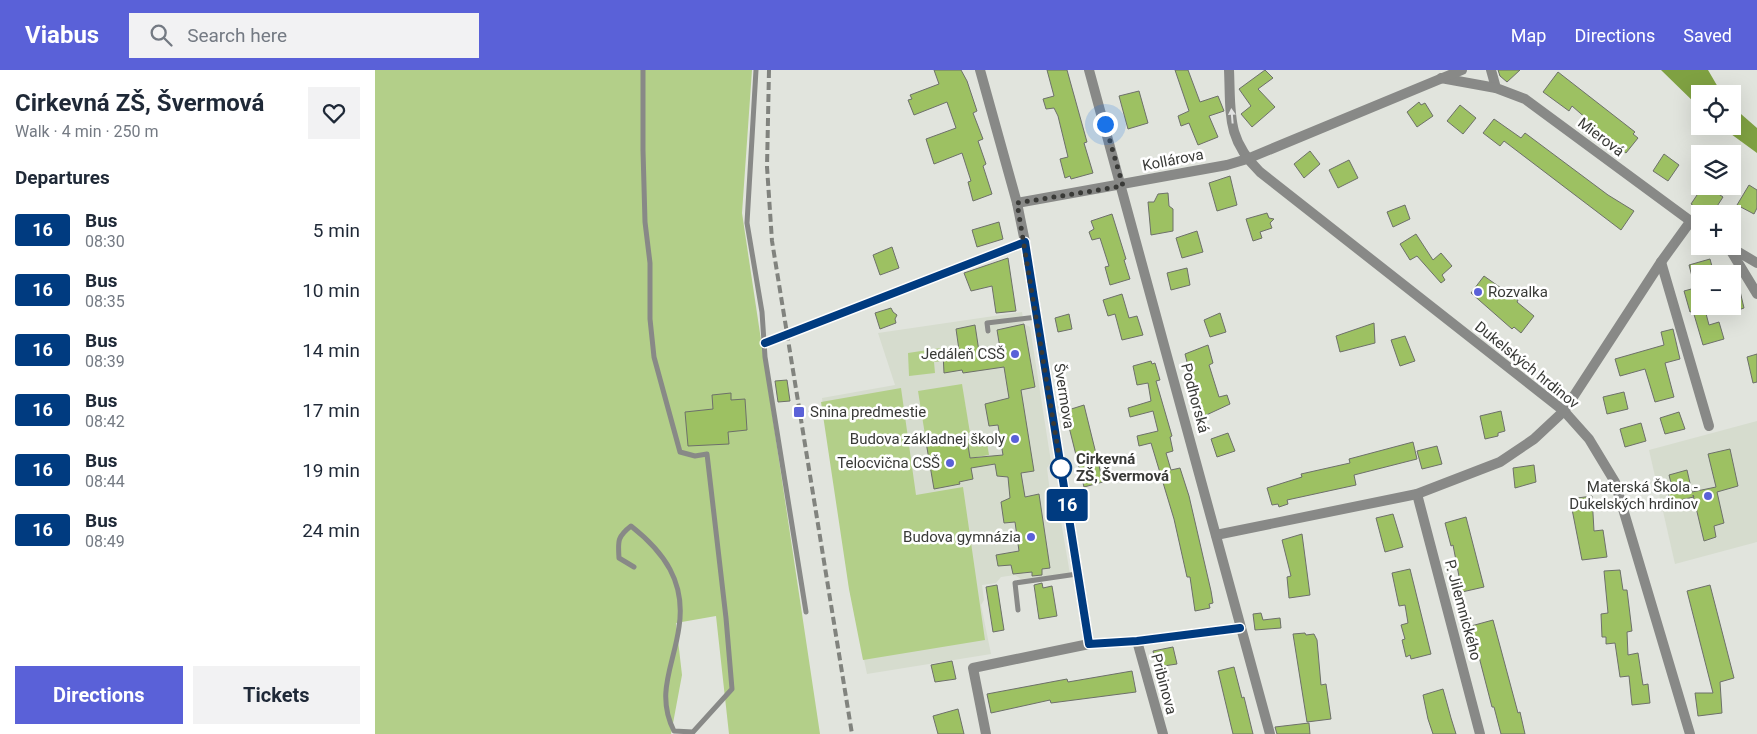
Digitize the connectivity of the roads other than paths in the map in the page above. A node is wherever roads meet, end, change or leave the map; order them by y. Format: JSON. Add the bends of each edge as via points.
{"nodes":[{"id":1,"x":643,"y":70,"type":"edge"},
{"id":2,"x":756,"y":70,"type":"edge"},
{"id":3,"x":980,"y":70,"type":"edge"},
{"id":4,"x":1089,"y":70,"type":"edge"},
{"id":5,"x":1229,"y":70,"type":"edge"},
{"id":6,"x":1461,"y":70,"type":"edge"},
{"id":7,"x":1491,"y":70,"type":"edge"},
{"id":8,"x":1441,"y":78,"type":"junction"},
{"id":9,"x":1496,"y":88,"type":"junction"},
{"id":10,"x":1247,"y":159,"type":"junction"},
{"id":11,"x":1123,"y":186,"type":"junction"},
{"id":12,"x":1017,"y":203,"type":"junction"},
{"id":13,"x":1690,"y":222,"type":"joint"},
{"id":14,"x":1025,"y":242,"type":"junction"},
{"id":15,"x":1741,"y":253,"type":"edge"},
{"id":16,"x":1734,"y":255,"type":"edge"},
{"id":17,"x":1661,"y":262,"type":"junction"},
{"id":18,"x":1757,"y":263,"type":"edge"},
{"id":19,"x":1757,"y":294,"type":"edge"},
{"id":20,"x":1037,"y":317,"type":"junction"},
{"id":21,"x":988,"y":331,"type":"dead end"},
{"id":22,"x":765,"y":343,"type":"junction"},
{"id":23,"x":1564,"y":411,"type":"junction"},
{"id":24,"x":1709,"y":426,"type":"dead end"},
{"id":25,"x":1417,"y":494,"type":"junction"},
{"id":26,"x":1216,"y":535,"type":"junction"},
{"id":27,"x":634,"y":567,"type":"dead end"},
{"id":28,"x":1077,"y":574,"type":"junction"},
{"id":29,"x":1018,"y":610,"type":"dead end"},
{"id":30,"x":806,"y":612,"type":"dead end"},
{"id":31,"x":1240,"y":628,"type":"junction"},
{"id":32,"x":1137,"y":641,"type":"junction"},
{"id":33,"x":1089,"y":644,"type":"junction"},
{"id":34,"x":986,"y":734,"type":"edge"},
{"id":35,"x":1163,"y":734,"type":"edge"},
{"id":36,"x":1270,"y":734,"type":"edge"},
{"id":37,"x":1481,"y":734,"type":"edge"},
{"id":38,"x":1690,"y":734,"type":"edge"}],
"edges":[{"from":1,"to":27,"type":"lane","via":[[645,222],[654,357],[681,452],[695,456],[707,454],[732,689],[693,732],[675,731],[666,710],[666,685],[679,627],[679,598],[671,568],[653,544],[631,526],[621,534],[618,545],[619,558]]},
{"from":2,"to":22,"type":"lane","via":[[747,222]]},
{"from":3,"to":12,"type":"street","name":"Švermova"},
{"from":4,"to":11,"type":"street","name":"Podhorská"},
{"from":10,"to":5,"type":"street","one_way":true,"via":[[1233,134]]},
{"from":6,"to":8,"type":"street","name":"Kollárova"},
{"from":7,"to":9,"type":"street"},
{"from":8,"to":9,"type":"street","name":"Mierová"},
{"from":8,"to":10,"type":"street","name":"Kollárova"},
{"from":9,"to":13,"type":"street","name":"Mierová","via":[[1525,99]]},
{"from":10,"to":11,"type":"street","name":"Kollárova"},
{"from":10,"to":23,"type":"street","name":"Dukelských hrdinov"},
{"from":11,"to":12,"type":"street","name":"Kollárova"},
{"from":11,"to":26,"type":"street","name":"Podhorská"},
{"from":12,"to":14,"type":"street","name":"Švermova"},
{"from":13,"to":17,"type":"street"},
{"from":14,"to":20,"type":"street","name":"Švermova"},
{"from":14,"to":22,"type":"street"},
{"from":15,"to":18,"type":"street"},
{"from":16,"to":19,"type":"street"},
{"from":17,"to":23,"type":"street"},
{"from":17,"to":24,"type":"street"},
{"from":20,"to":21,"type":"lane","via":[[987,324]]},
{"from":20,"to":28,"type":"street","name":"Švermova"},
{"from":22,"to":30,"type":"lane"},
{"from":23,"to":25,"type":"street","via":[[1534,439],[1499,462]]},
{"from":23,"to":38,"type":"street","name":"Dukelských hrdinov","via":[[1589,439],[1615,482]]},
{"from":25,"to":26,"type":"street"},
{"from":25,"to":37,"type":"street","name":"P. Jilemnického"},
{"from":26,"to":31,"type":"street","name":"Podhorská"},
{"from":28,"to":29,"type":"lane","via":[[1015,583]]},
{"from":28,"to":33,"type":"street","name":"Švermova"},
{"from":31,"to":32,"type":"street"},
{"from":31,"to":36,"type":"street","name":"Podhorská"},
{"from":32,"to":33,"type":"street"},
{"from":32,"to":35,"type":"street","name":"Pribinova"},
{"from":33,"to":34,"type":"street","via":[[973,668]]}]}
